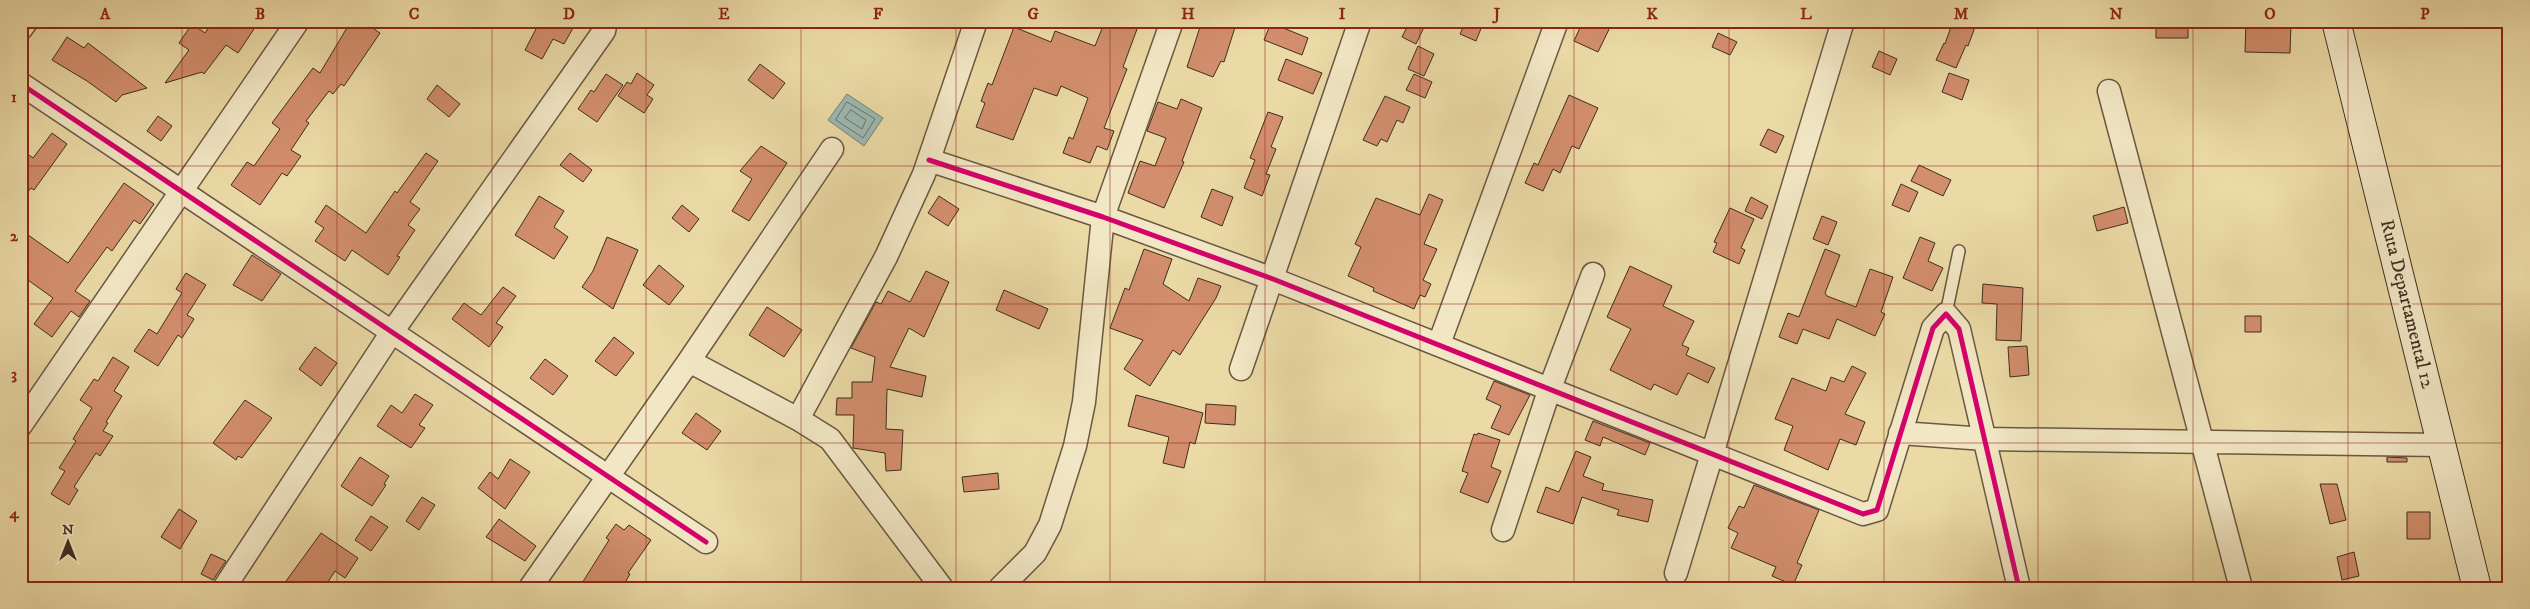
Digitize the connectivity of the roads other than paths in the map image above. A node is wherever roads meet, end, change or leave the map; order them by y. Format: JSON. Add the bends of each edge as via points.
{"nodes":[{"id":1,"x":27,"y":21,"type":"edge"},
{"id":2,"x":298,"y":21,"type":"edge"},
{"id":3,"x":976,"y":21,"type":"edge"},
{"id":4,"x":1172,"y":21,"type":"edge"},
{"id":5,"x":1360,"y":21,"type":"edge"},
{"id":6,"x":1557,"y":21,"type":"edge"},
{"id":7,"x":1843,"y":21,"type":"edge"},
{"id":8,"x":2336,"y":21,"type":"edge"},
{"id":9,"x":600,"y":24,"type":"edge"},
{"id":10,"x":21,"y":29,"type":"edge"},
{"id":11,"x":21,"y":84,"type":"edge"},
{"id":12,"x":2108,"y":91,"type":"dead end"},
{"id":13,"x":832,"y":149,"type":"dead end"},
{"id":14,"x":928,"y":160,"type":"junction"},
{"id":15,"x":181,"y":190,"type":"junction"},
{"id":16,"x":1103,"y":217,"type":"junction"},
{"id":17,"x":1959,"y":251,"type":"dead end"},
{"id":18,"x":1593,"y":274,"type":"dead end"},
{"id":19,"x":1273,"y":278,"type":"junction"},
{"id":20,"x":1946,"y":314,"type":"junction"},
{"id":21,"x":392,"y":332,"type":"junction"},
{"id":22,"x":1439,"y":344,"type":"junction"},
{"id":23,"x":689,"y":361,"type":"junction"},
{"id":24,"x":1241,"y":369,"type":"dead end"},
{"id":25,"x":1550,"y":388,"type":"junction"},
{"id":26,"x":798,"y":419,"type":"junction"},
{"id":27,"x":21,"y":425,"type":"edge"},
{"id":28,"x":1900,"y":433,"type":"junction"},
{"id":29,"x":1985,"y":439,"type":"junction"},
{"id":30,"x":2203,"y":443,"type":"junction"},
{"id":31,"x":2442,"y":445,"type":"junction"},
{"id":32,"x":1714,"y":453,"type":"junction"},
{"id":33,"x":608,"y":476,"type":"junction"},
{"id":34,"x":1504,"y":530,"type":"dead end"},
{"id":35,"x":706,"y":542,"type":"dead end"},
{"id":36,"x":1676,"y":573,"type":"dead end"},
{"id":37,"x":224,"y":588,"type":"edge"},
{"id":38,"x":530,"y":588,"type":"edge"},
{"id":39,"x":942,"y":588,"type":"edge"},
{"id":40,"x":1000,"y":588,"type":"edge"},
{"id":41,"x":2019,"y":588,"type":"edge"},
{"id":42,"x":2241,"y":588,"type":"edge"},
{"id":43,"x":2477,"y":588,"type":"edge"}],
"edges":[{"from":1,"to":10,"type":"street"},
{"from":2,"to":15,"type":"street"},
{"from":3,"to":14,"type":"street"},
{"from":4,"to":16,"type":"street"},
{"from":5,"to":19,"type":"street"},
{"from":6,"to":22,"type":"street"},
{"from":7,"to":32,"type":"street"},
{"from":8,"to":31,"type":"main road","name":"Ruta Departamental 12"},
{"from":9,"to":21,"type":"street"},
{"from":11,"to":15,"type":"street"},
{"from":12,"to":30,"type":"street"},
{"from":13,"to":23,"type":"street"},
{"from":14,"to":16,"type":"street"},
{"from":14,"to":26,"type":"street","via":[[886,257]]},
{"from":15,"to":21,"type":"street"},
{"from":15,"to":27,"type":"street"},
{"from":16,"to":19,"type":"street"},
{"from":16,"to":40,"type":"street","via":[[1084,402],[1075,446],[1050,525],[1035,554]]},
{"from":17,"to":20,"type":"lane"},
{"from":18,"to":25,"type":"street"},
{"from":19,"to":22,"type":"street"},
{"from":19,"to":24,"type":"street"},
{"from":20,"to":28,"type":"street","via":[[1933,328]]},
{"from":20,"to":29,"type":"street","via":[[1960,329]]},
{"from":21,"to":33,"type":"street"},
{"from":21,"to":37,"type":"street"},
{"from":22,"to":25,"type":"street"},
{"from":23,"to":26,"type":"street"},
{"from":23,"to":33,"type":"street"},
{"from":25,"to":32,"type":"street"},
{"from":25,"to":34,"type":"street"},
{"from":26,"to":39,"type":"street","via":[[830,439]]},
{"from":28,"to":29,"type":"street"},
{"from":28,"to":32,"type":"street","via":[[1877,510],[1863,514]]},
{"from":29,"to":30,"type":"street"},
{"from":29,"to":41,"type":"street"},
{"from":30,"to":31,"type":"street"},
{"from":30,"to":42,"type":"street"},
{"from":31,"to":43,"type":"main road","name":"Ruta Departamental 12"},
{"from":32,"to":36,"type":"street"},
{"from":33,"to":35,"type":"street"},
{"from":33,"to":38,"type":"street"}]}
